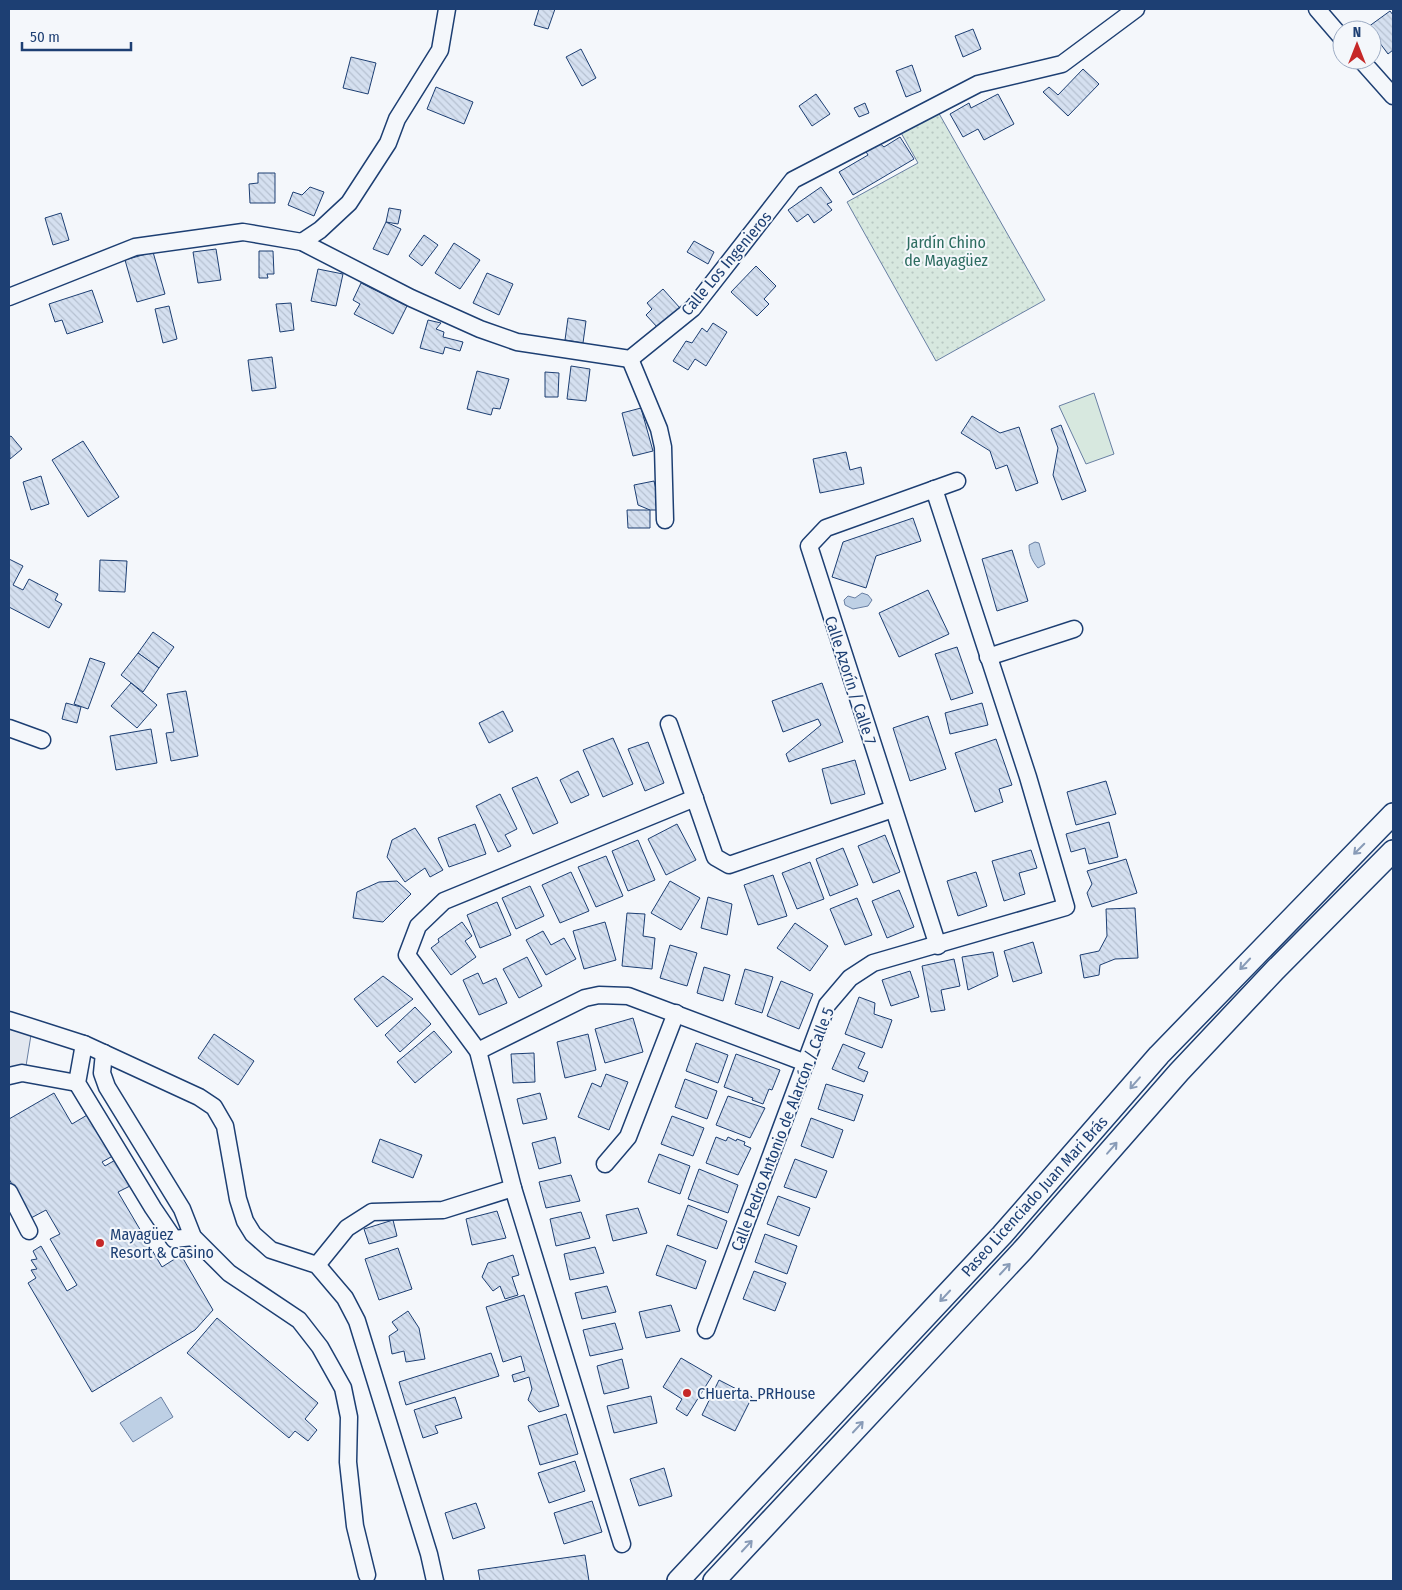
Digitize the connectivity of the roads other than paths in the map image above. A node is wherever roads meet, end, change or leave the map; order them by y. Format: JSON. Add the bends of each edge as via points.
{"nodes":[{"id":1,"x":447,"y":9,"type":"edge"},
{"id":2,"x":1136,"y":9,"type":"edge"},
{"id":3,"x":1317,"y":9,"type":"edge"},
{"id":4,"x":1332,"y":26,"type":"edge"},
{"id":5,"x":1370,"y":70,"type":"edge"},
{"id":6,"x":1393,"y":96,"type":"edge"},
{"id":7,"x":302,"y":242,"type":"junction"},
{"id":8,"x":9,"y":297,"type":"edge"},
{"id":9,"x":630,"y":359,"type":"junction"},
{"id":10,"x":957,"y":481,"type":"dead end"},
{"id":11,"x":934,"y":489,"type":"junction"},
{"id":12,"x":665,"y":520,"type":"dead end"},
{"id":13,"x":1074,"y":630,"type":"dead end"},
{"id":14,"x":988,"y":657,"type":"junction"},
{"id":15,"x":669,"y":724,"type":"dead end"},
{"id":16,"x":9,"y":728,"type":"edge"},
{"id":17,"x":42,"y":740,"type":"dead end"},
{"id":18,"x":695,"y":798,"type":"junction"},
{"id":19,"x":893,"y":809,"type":"junction"},
{"id":20,"x":1393,"y":814,"type":"edge"},
{"id":21,"x":1393,"y":851,"type":"edge"},
{"id":22,"x":938,"y":946,"type":"junction"},
{"id":23,"x":676,"y":1013,"type":"junction"},
{"id":24,"x":9,"y":1020,"type":"edge"},
{"id":25,"x":84,"y":1044,"type":"junction"},
{"id":26,"x":478,"y":1051,"type":"junction"},
{"id":27,"x":104,"y":1053,"type":"junction"},
{"id":28,"x":806,"y":1063,"type":"junction"},
{"id":29,"x":9,"y":1076,"type":"edge"},
{"id":30,"x":77,"y":1083,"type":"junction"},
{"id":31,"x":110,"y":1093,"type":"junction"},
{"id":32,"x":91,"y":1105,"type":"junction"},
{"id":33,"x":149,"y":1156,"type":"junction"},
{"id":34,"x":605,"y":1164,"type":"dead end"},
{"id":35,"x":129,"y":1168,"type":"junction"},
{"id":36,"x":513,"y":1188,"type":"junction"},
{"id":37,"x":9,"y":1192,"type":"edge"},
{"id":38,"x":29,"y":1231,"type":"dead end"},
{"id":39,"x":193,"y":1237,"type":"junction"},
{"id":40,"x":317,"y":1265,"type":"junction"},
{"id":41,"x":706,"y":1330,"type":"dead end"},
{"id":42,"x":622,"y":1544,"type":"dead end"},
{"id":43,"x":367,"y":1575,"type":"dead end"},
{"id":44,"x":435,"y":1581,"type":"edge"},
{"id":45,"x":678,"y":1581,"type":"edge"},
{"id":46,"x":714,"y":1581,"type":"edge"}],
"edges":[{"from":1,"to":7,"type":"street","via":[[440,50],[397,119],[388,144],[349,204]]},
{"from":2,"to":9,"type":"street","name":"Calle Los Ingenieros","via":[[1062,64],[978,84],[794,180],[693,308]]},
{"from":3,"to":4,"type":"street"},
{"from":5,"to":6,"type":"street"},
{"from":7,"to":8,"type":"street","via":[[243,232],[135,247]]},
{"from":7,"to":9,"type":"street","via":[[411,298],[499,336],[517,342]]},
{"from":9,"to":12,"type":"street","via":[[660,428]]},
{"from":10,"to":11,"type":"street","name":"Calle Azorín / Calle 7"},
{"from":11,"to":14,"type":"street"},
{"from":11,"to":19,"type":"street","name":"Calle Azorín / Calle 7","via":[[826,528],[809,546]]},
{"from":13,"to":14,"type":"street"},
{"from":14,"to":22,"type":"street","name":"Calle Pedro Antonio de Alarcón / Calle 5","via":[[1066,907]]},
{"from":15,"to":18,"type":"street"},
{"from":16,"to":17,"type":"street"},
{"from":18,"to":19,"type":"street","via":[[715,856],[729,865]]},
{"from":18,"to":26,"type":"street","via":[[444,901],[418,926],[407,955]]},
{"from":19,"to":22,"type":"street","name":"Calle Azorín / Calle 7"},
{"from":20,"to":45,"type":"main road","name":"Paseo Licenciado Juan Mari Brás","one_way":true,"via":[[1159,1055],[995,1242]]},
{"from":46,"to":21,"type":"main road","name":"Paseo Licenciado Juan Mari Brás","one_way":true,"via":[[1022,1251],[1179,1072]]},
{"from":22,"to":28,"type":"street","name":"Calle Pedro Antonio de Alarcón / Calle 5","via":[[873,963],[850,978],[827,1005]]},
{"from":23,"to":26,"type":"street","via":[[628,996],[599,995],[585,998]]},
{"from":23,"to":28,"type":"street"},
{"from":23,"to":34,"type":"street","via":[[628,1138]]},
{"from":24,"to":25,"type":"street"},
{"from":25,"to":27,"type":"street"},
{"from":25,"to":30,"type":"street"},
{"from":26,"to":36,"type":"street"},
{"from":27,"to":31,"type":"street","via":[[102,1073]]},
{"from":27,"to":40,"type":"street","via":[[199,1097],[214,1108],[225,1126],[238,1199],[253,1234],[271,1250]]},
{"from":28,"to":41,"type":"street","name":"Calle Pedro Antonio de Alarcón / Calle 5"},
{"from":29,"to":30,"type":"street","via":[[22,1073]]},
{"from":30,"to":32,"type":"street"},
{"from":31,"to":32,"type":"street"},
{"from":31,"to":33,"type":"street"},
{"from":32,"to":35,"type":"street"},
{"from":33,"to":35,"type":"street"},
{"from":33,"to":39,"type":"street","via":[[182,1209]]},
{"from":35,"to":39,"type":"street","via":[[174,1239]]},
{"from":36,"to":40,"type":"street","via":[[443,1210],[372,1212],[347,1228]]},
{"from":36,"to":42,"type":"street"},
{"from":37,"to":38,"type":"street"},
{"from":39,"to":43,"type":"street","via":[[229,1273],[298,1320],[320,1347],[343,1388],[349,1417],[348,1462],[355,1526]]},
{"from":40,"to":44,"type":"street","via":[[345,1298],[365,1342]]}]}
